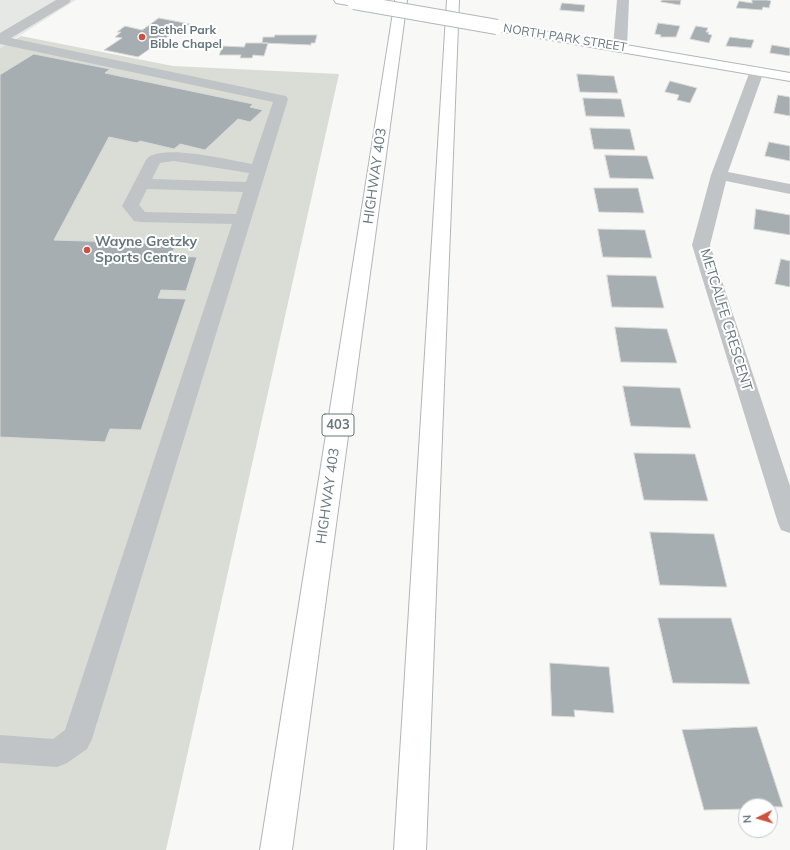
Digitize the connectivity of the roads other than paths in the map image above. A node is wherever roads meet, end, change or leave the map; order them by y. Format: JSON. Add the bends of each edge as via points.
{"nodes":[{"id":1,"x":65,"y":0,"type":"edge"},
{"id":2,"x":340,"y":0,"type":"edge"},
{"id":3,"x":401,"y":0,"type":"edge"},
{"id":4,"x":453,"y":0,"type":"edge"},
{"id":5,"x":624,"y":0,"type":"edge"},
{"id":6,"x":0,"y":40,"type":"edge"},
{"id":7,"x":620,"y":47,"type":"junction"},
{"id":8,"x":756,"y":71,"type":"junction"},
{"id":9,"x":790,"y":76,"type":"edge"},
{"id":10,"x":718,"y":176,"type":"junction"},
{"id":11,"x":255,"y":179,"type":"junction"},
{"id":12,"x":142,"y":184,"type":"junction"},
{"id":13,"x":790,"y":189,"type":"edge"},
{"id":14,"x":242,"y":218,"type":"junction"},
{"id":15,"x":790,"y":523,"type":"edge"},
{"id":16,"x":0,"y":749,"type":"edge"},
{"id":17,"x":276,"y":850,"type":"edge"},
{"id":18,"x":410,"y":850,"type":"edge"}],
"edges":[{"from":1,"to":6,"type":"street"},
{"from":2,"to":7,"type":"main road","name":"NORTH PARK STREET","bridge":true},
{"from":3,"to":17,"type":"main road","name":"HIGHWAY 403","number":"403"},
{"from":4,"to":18,"type":"main road"},
{"from":5,"to":7,"type":"street"},
{"from":6,"to":11,"type":"street","via":[[281,100]]},
{"from":7,"to":8,"type":"main road","name":"NORTH PARK STREET"},
{"from":8,"to":9,"type":"main road","name":"NORTH PARK STREET"},
{"from":8,"to":10,"type":"street","name":"METCALFE CRESCENT"},
{"from":10,"to":13,"type":"street"},
{"from":10,"to":15,"type":"street","name":"METCALFE CRESCENT","via":[[701,245]]},
{"from":11,"to":12,"type":"street"},
{"from":11,"to":12,"type":"street","via":[[174,156],[154,160]]},
{"from":11,"to":14,"type":"street"},
{"from":12,"to":14,"type":"street","via":[[130,206],[140,217]]},
{"from":14,"to":16,"type":"street","via":[[77,739],[57,753]]}]}
